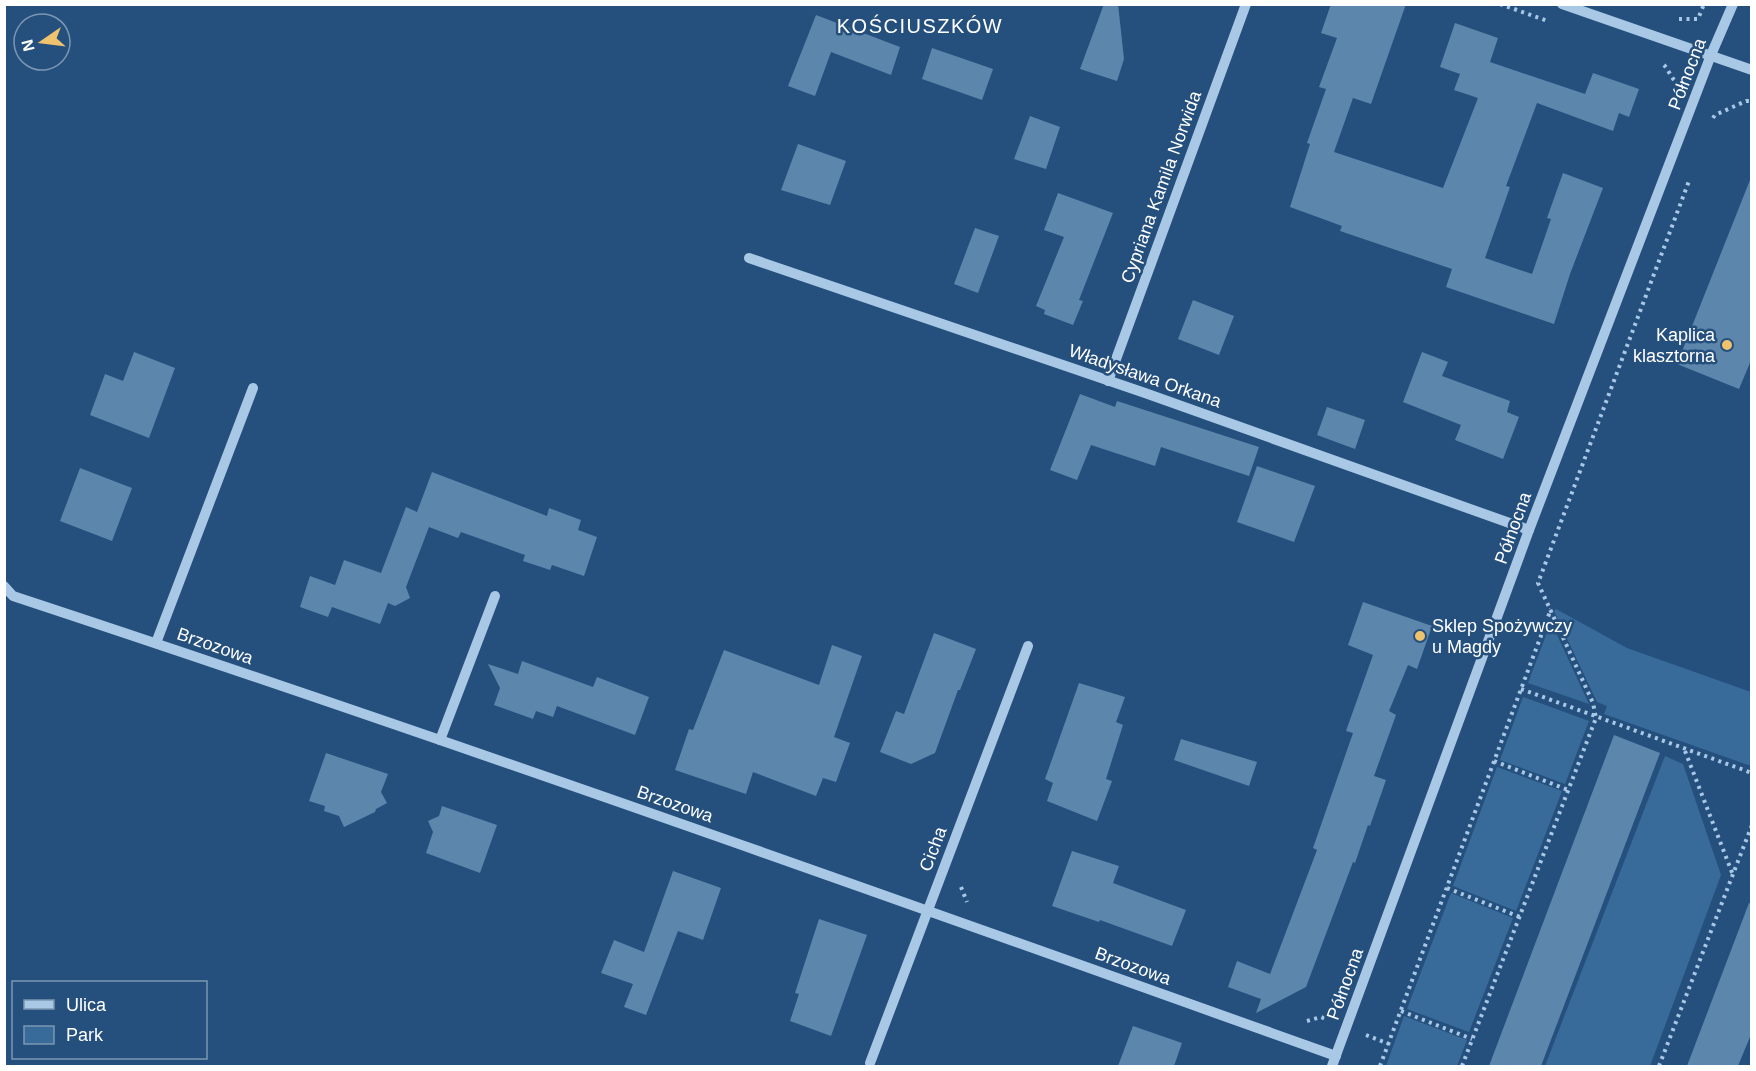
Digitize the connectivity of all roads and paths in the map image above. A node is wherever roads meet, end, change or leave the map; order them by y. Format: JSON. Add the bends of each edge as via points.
{"nodes":[{"id":1,"x":1246,"y":4,"type":"edge"},
{"id":2,"x":1562,"y":4,"type":"edge"},
{"id":3,"x":1733,"y":4,"type":"edge"},
{"id":4,"x":1711,"y":55,"type":"junction"},
{"id":5,"x":1752,"y":70,"type":"edge"},
{"id":6,"x":1752,"y":101,"type":"edge"},
{"id":7,"x":1711,"y":125,"type":"dead end"},
{"id":8,"x":1691,"y":177,"type":"dead end"},
{"id":9,"x":749,"y":258,"type":"dead end"},
{"id":10,"x":1108,"y":381,"type":"junction"},
{"id":11,"x":253,"y":388,"type":"dead end"},
{"id":12,"x":1529,"y":530,"type":"junction"},
{"id":13,"x":4,"y":586,"type":"edge"},
{"id":14,"x":495,"y":596,"type":"dead end"},
{"id":15,"x":1551,"y":609,"type":"junction"},
{"id":16,"x":156,"y":643,"type":"junction"},
{"id":17,"x":1028,"y":646,"type":"dead end"},
{"id":18,"x":1521,"y":689,"type":"junction"},
{"id":19,"x":1596,"y":718,"type":"junction"},
{"id":20,"x":440,"y":740,"type":"junction"},
{"id":21,"x":1684,"y":750,"type":"junction"},
{"id":22,"x":1494,"y":761,"type":"junction"},
{"id":23,"x":1752,"y":773,"type":"edge"},
{"id":24,"x":1568,"y":790,"type":"junction"},
{"id":25,"x":1752,"y":825,"type":"edge"},
{"id":26,"x":1733,"y":875,"type":"junction"},
{"id":27,"x":959,"y":882,"type":"dead end"},
{"id":28,"x":1448,"y":888,"type":"junction"},
{"id":29,"x":968,"y":904,"type":"dead end"},
{"id":30,"x":927,"y":910,"type":"junction"},
{"id":31,"x":1520,"y":917,"type":"junction"},
{"id":32,"x":1401,"y":1011,"type":"junction"},
{"id":33,"x":1304,"y":1021,"type":"dead end"},
{"id":34,"x":1347,"y":1027,"type":"junction"},
{"id":35,"x":1472,"y":1039,"type":"junction"},
{"id":36,"x":1389,"y":1044,"type":"junction"},
{"id":37,"x":1334,"y":1061,"type":"edge"},
{"id":38,"x":870,"y":1063,"type":"dead end"},
{"id":39,"x":1380,"y":1066,"type":"edge"},
{"id":40,"x":1462,"y":1066,"type":"edge"},
{"id":41,"x":1659,"y":1066,"type":"edge"}],
"edges":[{"from":1,"to":10,"type":"street","name":"Cypriana Kamila Norwida"},
{"from":2,"to":4,"type":"street"},
{"from":3,"to":4,"type":"street","name":"Północna"},
{"from":4,"to":5,"type":"street"},
{"from":4,"to":12,"type":"street","name":"Północna"},
{"from":6,"to":7,"type":"path","via":[[1715,115]]},
{"from":8,"to":15,"type":"path","via":[[1538,583]]},
{"from":9,"to":10,"type":"street","name":"Władysława Orkana"},
{"from":10,"to":12,"type":"street","name":"Władysława Orkana"},
{"from":11,"to":16,"type":"street"},
{"from":12,"to":34,"type":"street","name":"Północna"},
{"from":13,"to":16,"type":"street","name":"Brzozowa","via":[[13,596]]},
{"from":14,"to":20,"type":"street"},
{"from":15,"to":18,"type":"path"},
{"from":15,"to":19,"type":"path"},
{"from":16,"to":20,"type":"street","name":"Brzozowa"},
{"from":17,"to":30,"type":"street","name":"Cicha"},
{"from":18,"to":19,"type":"path"},
{"from":18,"to":22,"type":"path"},
{"from":19,"to":21,"type":"path"},
{"from":19,"to":24,"type":"path"},
{"from":20,"to":30,"type":"street","name":"Brzozowa"},
{"from":21,"to":23,"type":"path"},
{"from":21,"to":26,"type":"path"},
{"from":22,"to":24,"type":"path"},
{"from":22,"to":28,"type":"path"},
{"from":24,"to":31,"type":"path"},
{"from":25,"to":26,"type":"path"},
{"from":26,"to":41,"type":"path"},
{"from":27,"to":29,"type":"path"},
{"from":28,"to":31,"type":"path"},
{"from":28,"to":32,"type":"path"},
{"from":30,"to":37,"type":"street","name":"Brzozowa"},
{"from":30,"to":38,"type":"street","name":"Cicha"},
{"from":31,"to":35,"type":"path"},
{"from":32,"to":35,"type":"path"},
{"from":32,"to":36,"type":"path"},
{"from":33,"to":34,"type":"path","via":[[1320,1017]]},
{"from":34,"to":36,"type":"path"},
{"from":34,"to":37,"type":"street","name":"Północna"},
{"from":35,"to":40,"type":"path"},
{"from":36,"to":39,"type":"path"}]}
